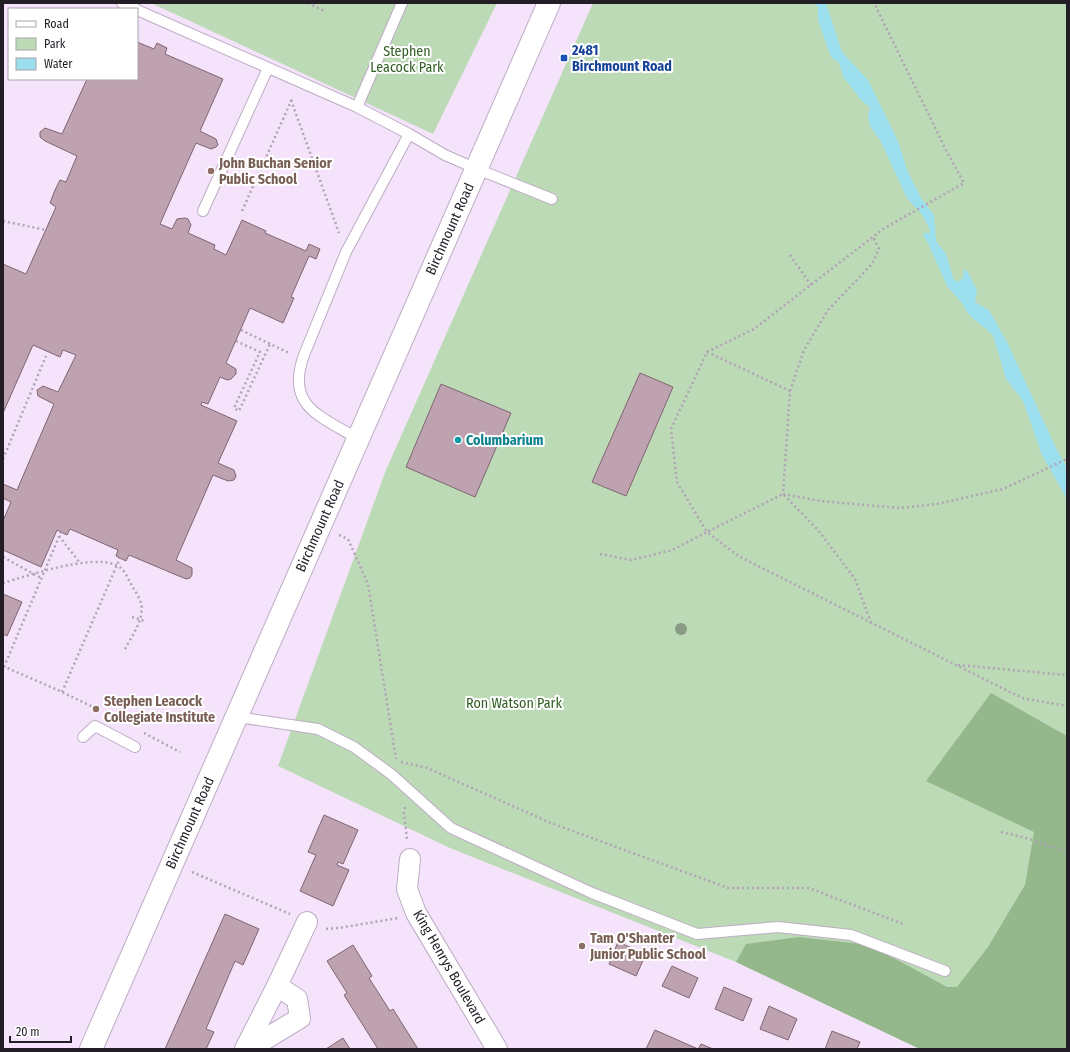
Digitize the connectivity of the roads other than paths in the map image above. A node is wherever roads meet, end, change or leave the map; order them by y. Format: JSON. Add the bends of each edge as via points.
{"nodes":[{"id":1,"x":122,"y":3,"type":"edge"},
{"id":2,"x":402,"y":3,"type":"edge"},
{"id":3,"x":549,"y":3,"type":"edge"},
{"id":4,"x":134,"y":8,"type":"edge"},
{"id":5,"x":138,"y":10,"type":"edge"},
{"id":6,"x":268,"y":68,"type":"junction"},
{"id":7,"x":357,"y":107,"type":"junction"},
{"id":8,"x":409,"y":134,"type":"junction"},
{"id":9,"x":476,"y":169,"type":"junction"},
{"id":10,"x":552,"y":199,"type":"dead end"},
{"id":11,"x":203,"y":211,"type":"dead end"},
{"id":12,"x":358,"y":439,"type":"junction"},
{"id":13,"x":237,"y":717,"type":"junction"},
{"id":14,"x":83,"y":737,"type":"dead end"},
{"id":15,"x":135,"y":747,"type":"dead end"},
{"id":16,"x":410,"y":859,"type":"road end"},
{"id":17,"x":307,"y":922,"type":"road end"},
{"id":18,"x":945,"y":971,"type":"dead end"},
{"id":19,"x":277,"y":986,"type":"junction"},
{"id":20,"x":91,"y":1049,"type":"edge"},
{"id":21,"x":245,"y":1049,"type":"edge"},
{"id":22,"x":249,"y":1049,"type":"edge"},
{"id":23,"x":497,"y":1049,"type":"edge"}],
"edges":[{"from":1,"to":4,"type":"lane"},
{"from":2,"to":7,"type":"lane"},
{"from":3,"to":9,"type":"main road","name":"Birchmount Road"},
{"from":5,"to":6,"type":"lane"},
{"from":6,"to":7,"type":"lane"},
{"from":6,"to":11,"type":"lane"},
{"from":7,"to":8,"type":"lane"},
{"from":8,"to":9,"type":"lane"},
{"from":8,"to":12,"type":"lane","via":[[346,252],[299,370],[298,385],[305,404]]},
{"from":9,"to":10,"type":"lane"},
{"from":9,"to":12,"type":"main road","name":"Birchmount Road"},
{"from":12,"to":13,"type":"main road","name":"Birchmount Road"},
{"from":13,"to":18,"type":"lane","via":[[318,729],[354,747],[391,774],[451,828],[592,893],[696,934],[778,927],[851,934]]},
{"from":13,"to":20,"type":"main road","name":"Birchmount Road"},
{"from":14,"to":15,"type":"lane","via":[[95,726]]},
{"from":16,"to":23,"type":"street","name":"King Henrys Boulevard","via":[[407,889],[416,913]]},
{"from":17,"to":19,"type":"street"},
{"from":19,"to":21,"type":"street"},
{"from":19,"to":22,"type":"street","via":[[297,999],[300,1018]]}]}
